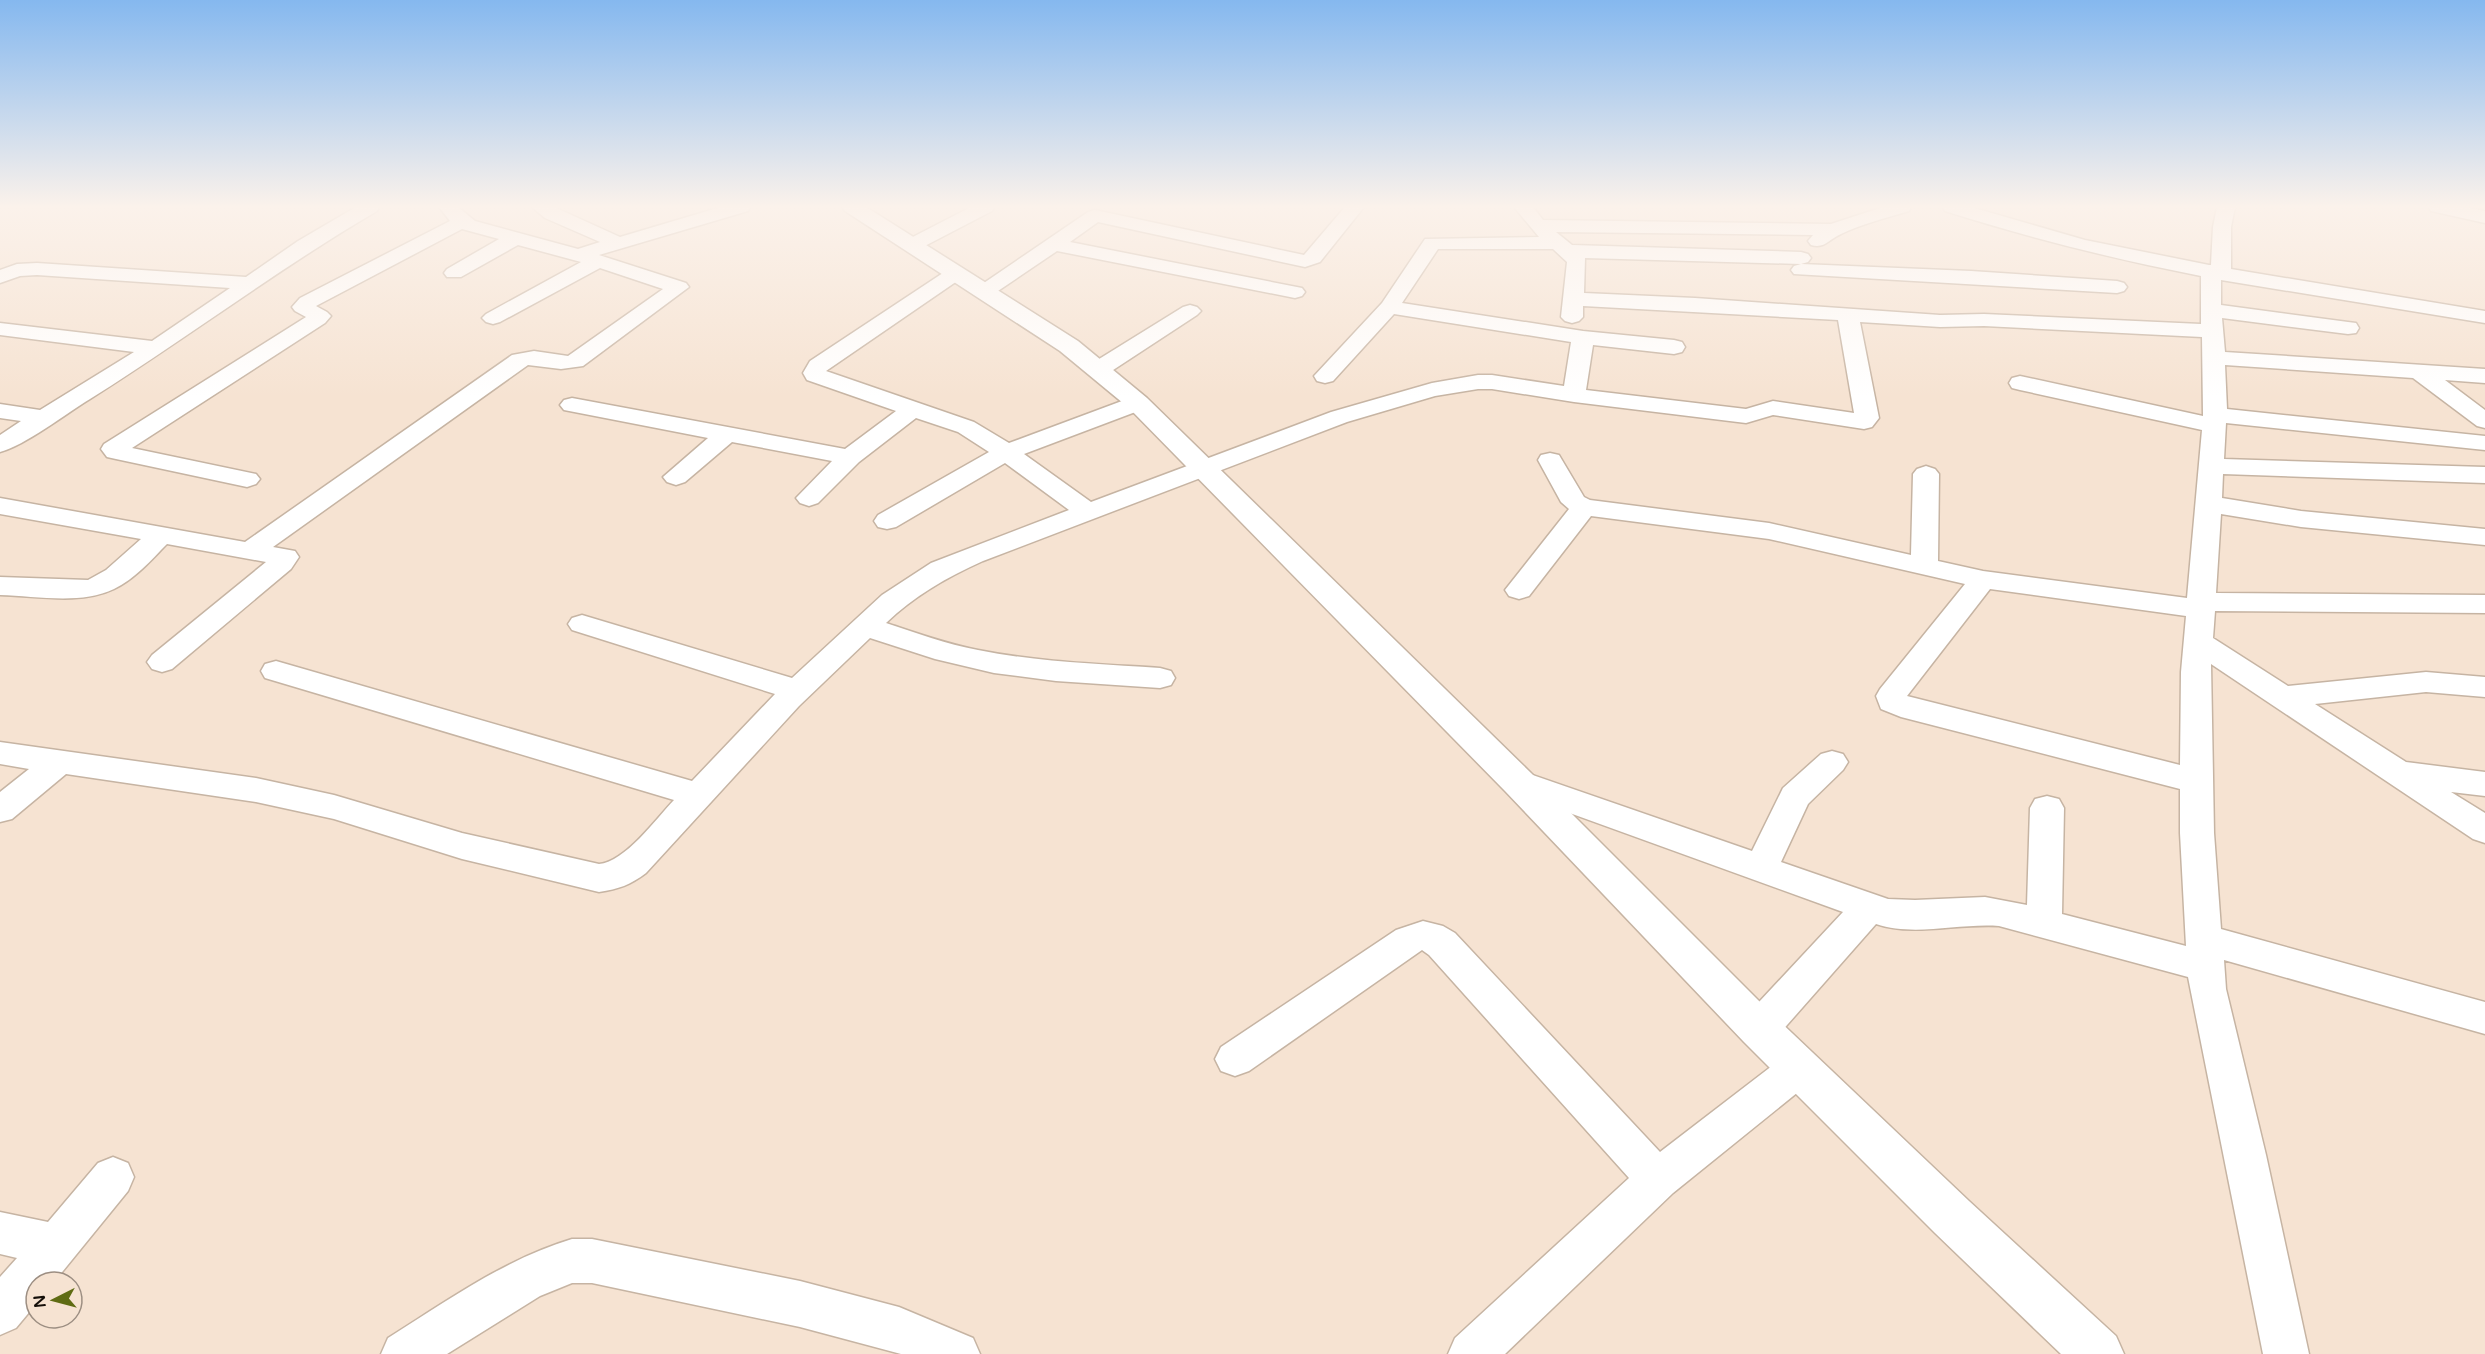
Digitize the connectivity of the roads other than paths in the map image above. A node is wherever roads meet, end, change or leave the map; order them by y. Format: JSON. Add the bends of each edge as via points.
{"nodes":[{"id":1,"x":18,"y":270,"type":"edge"},
{"id":2,"x":55,"y":270,"type":"edge"},
{"id":3,"x":269,"y":270,"type":"edge"},
{"id":4,"x":361,"y":270,"type":"edge"},
{"id":5,"x":459,"y":270,"type":"edge"},
{"id":6,"x":570,"y":270,"type":"edge"},
{"id":7,"x":627,"y":270,"type":"edge"},
{"id":8,"x":951,"y":270,"type":"edge"},
{"id":9,"x":996,"y":270,"type":"edge"},
{"id":10,"x":1184,"y":270,"type":"edge"},
{"id":11,"x":1414,"y":270,"type":"edge"},
{"id":12,"x":1577,"y":270,"type":"edge"},
{"id":13,"x":1650,"y":270,"type":"edge"},
{"id":14,"x":1757,"y":270,"type":"edge"},
{"id":15,"x":1804,"y":270,"type":"edge"},
{"id":16,"x":1882,"y":270,"type":"edge"},
{"id":17,"x":2206,"y":270,"type":"edge"},
{"id":18,"x":2216,"y":272,"type":"junction"},
{"id":19,"x":454,"y":273,"type":"dead end"},
{"id":20,"x":0,"y":277,"type":"edge"},
{"id":21,"x":1687,"y":280,"type":"junction"},
{"id":22,"x":970,"y":282,"type":"junction"},
{"id":23,"x":250,"y":283,"type":"junction"},
{"id":24,"x":2117,"y":287,"type":"dead end"},
{"id":25,"x":1294,"y":292,"type":"dead end"},
{"id":26,"x":1574,"y":299,"type":"junction"},
{"id":27,"x":1389,"y":307,"type":"junction"},
{"id":28,"x":1190,"y":310,"type":"dead end"},
{"id":29,"x":1823,"y":312,"type":"junction"},
{"id":30,"x":1848,"y":315,"type":"junction"},
{"id":31,"x":2485,"y":317,"type":"edge"},
{"id":32,"x":493,"y":318,"type":"dead end"},
{"id":33,"x":2348,"y":328,"type":"dead end"},
{"id":34,"x":0,"y":329,"type":"edge"},
{"id":35,"x":2212,"y":333,"type":"junction"},
{"id":36,"x":1577,"y":336,"type":"junction"},
{"id":37,"x":1674,"y":347,"type":"dead end"},
{"id":38,"x":156,"y":348,"type":"junction"},
{"id":39,"x":1099,"y":369,"type":"junction"},
{"id":40,"x":2417,"y":370,"type":"junction"},
{"id":41,"x":1325,"y":376,"type":"dead end"},
{"id":42,"x":2485,"y":376,"type":"edge"},
{"id":43,"x":2020,"y":383,"type":"dead end"},
{"id":44,"x":1574,"y":395,"type":"junction"},
{"id":45,"x":1138,"y":403,"type":"junction"},
{"id":46,"x":572,"y":405,"type":"dead end"},
{"id":47,"x":914,"y":408,"type":"junction"},
{"id":48,"x":0,"y":411,"type":"edge"},
{"id":49,"x":45,"y":418,"type":"junction"},
{"id":50,"x":2214,"y":420,"type":"junction"},
{"id":51,"x":2485,"y":421,"type":"edge"},
{"id":52,"x":727,"y":434,"type":"junction"},
{"id":53,"x":2485,"y":443,"type":"edge"},
{"id":54,"x":0,"y":445,"type":"edge"},
{"id":55,"x":1006,"y":452,"type":"junction"},
{"id":56,"x":850,"y":457,"type":"junction"},
{"id":57,"x":1550,"y":460,"type":"dead end"},
{"id":58,"x":2211,"y":466,"type":"junction"},
{"id":59,"x":1205,"y":468,"type":"junction"},
{"id":60,"x":1926,"y":474,"type":"dead end"},
{"id":61,"x":2485,"y":475,"type":"edge"},
{"id":62,"x":676,"y":477,"type":"dead end"},
{"id":63,"x":247,"y":479,"type":"dead end"},
{"id":64,"x":808,"y":498,"type":"dead end"},
{"id":65,"x":2209,"y":504,"type":"junction"},
{"id":66,"x":0,"y":506,"type":"edge"},
{"id":67,"x":1584,"y":507,"type":"junction"},
{"id":68,"x":1087,"y":511,"type":"junction"},
{"id":69,"x":887,"y":521,"type":"dead end"},
{"id":70,"x":161,"y":535,"type":"junction"},
{"id":71,"x":2485,"y":537,"type":"edge"},
{"id":72,"x":249,"y":552,"type":"junction"},
{"id":73,"x":1924,"y":566,"type":"junction"},
{"id":74,"x":1983,"y":580,"type":"junction"},
{"id":75,"x":0,"y":586,"type":"edge"},
{"id":76,"x":1519,"y":590,"type":"dead end"},
{"id":77,"x":2485,"y":604,"type":"edge"},
{"id":78,"x":2201,"y":606,"type":"junction"},
{"id":79,"x":582,"y":624,"type":"dead end"},
{"id":80,"x":866,"y":626,"type":"junction"},
{"id":81,"x":2199,"y":642,"type":"junction"},
{"id":82,"x":162,"y":662,"type":"dead end"},
{"id":83,"x":276,"y":671,"type":"dead end"},
{"id":84,"x":1160,"y":678,"type":"dead end"},
{"id":85,"x":2485,"y":687,"type":"edge"},
{"id":86,"x":798,"y":690,"type":"junction"},
{"id":87,"x":2282,"y":697,"type":"junction"},
{"id":88,"x":0,"y":753,"type":"edge"},
{"id":89,"x":60,"y":761,"type":"junction"},
{"id":90,"x":1832,"y":762,"type":"dead end"},
{"id":91,"x":2398,"y":773,"type":"junction"},
{"id":92,"x":2197,"y":781,"type":"junction"},
{"id":93,"x":1518,"y":782,"type":"junction"},
{"id":94,"x":2485,"y":784,"type":"edge"},
{"id":95,"x":699,"y":795,"type":"junction"},
{"id":96,"x":2047,"y":808,"type":"dead end"},
{"id":97,"x":0,"y":810,"type":"edge"},
{"id":98,"x":2485,"y":830,"type":"edge"},
{"id":99,"x":1761,"y":868,"type":"junction"},
{"id":100,"x":1869,"y":907,"type":"junction"},
{"id":101,"x":2044,"y":924,"type":"junction"},
{"id":102,"x":2204,"y":953,"type":"junction"},
{"id":103,"x":2485,"y":1018,"type":"edge"},
{"id":104,"x":1759,"y":1029,"type":"junction"},
{"id":105,"x":1235,"y":1059,"type":"dead end"},
{"id":106,"x":1799,"y":1068,"type":"junction"},
{"id":107,"x":113,"y":1177,"type":"dead end"},
{"id":108,"x":1658,"y":1179,"type":"junction"},
{"id":109,"x":0,"y":1233,"type":"edge"},
{"id":110,"x":56,"y":1245,"type":"junction"},
{"id":111,"x":0,"y":1312,"type":"edge"},
{"id":112,"x":404,"y":1354,"type":"edge"},
{"id":113,"x":957,"y":1354,"type":"edge"},
{"id":114,"x":1471,"y":1354,"type":"edge"},
{"id":115,"x":2098,"y":1354,"type":"edge"},
{"id":116,"x":2286,"y":1354,"type":"edge"}],
"edges":[{"from":1,"to":20,"type":"street"},
{"from":2,"to":23,"type":"street"},
{"from":3,"to":23,"type":"street"},
{"from":4,"to":63,"type":"street","via":[[302,307],[318,313],[318,319],[113,449]]},
{"from":5,"to":19,"type":"street"},
{"from":6,"to":32,"type":"street"},
{"from":7,"to":72,"type":"street","via":[[680,287],[575,361],[564,363],[532,357],[520,360]]},
{"from":8,"to":22,"type":"main road"},
{"from":9,"to":22,"type":"street"},
{"from":10,"to":25,"type":"street"},
{"from":11,"to":27,"type":"street"},
{"from":12,"to":26,"type":"street"},
{"from":13,"to":21,"type":"street"},
{"from":14,"to":21,"type":"street"},
{"from":15,"to":29,"type":"street"},
{"from":16,"to":24,"type":"street"},
{"from":17,"to":18,"type":"street"},
{"from":18,"to":31,"type":"street"},
{"from":18,"to":35,"type":"street"},
{"from":21,"to":26,"type":"street"},
{"from":21,"to":29,"type":"street"},
{"from":22,"to":39,"type":"main road"},
{"from":22,"to":47,"type":"street","via":[[818,366],[813,373]]},
{"from":23,"to":38,"type":"street"},
{"from":26,"to":36,"type":"street"},
{"from":27,"to":36,"type":"street"},
{"from":27,"to":41,"type":"street"},
{"from":28,"to":39,"type":"street"},
{"from":29,"to":30,"type":"street"},
{"from":30,"to":35,"type":"street"},
{"from":30,"to":44,"type":"street","via":[[1867,418],[1864,422],[1773,408],[1746,416]]},
{"from":33,"to":35,"type":"street"},
{"from":34,"to":38,"type":"street"},
{"from":35,"to":40,"type":"street"},
{"from":35,"to":50,"type":"street"},
{"from":36,"to":37,"type":"street"},
{"from":36,"to":44,"type":"street"},
{"from":38,"to":49,"type":"street"},
{"from":39,"to":45,"type":"main road"},
{"from":40,"to":42,"type":"street"},
{"from":40,"to":51,"type":"street"},
{"from":43,"to":50,"type":"street"},
{"from":44,"to":59,"type":"street","via":[[1492,382],[1432,390],[1339,417]]},
{"from":45,"to":55,"type":"street"},
{"from":45,"to":59,"type":"main road"},
{"from":46,"to":52,"type":"street"},
{"from":47,"to":55,"type":"street","via":[[966,427]]},
{"from":47,"to":56,"type":"street"},
{"from":48,"to":49,"type":"street"},
{"from":49,"to":54,"type":"street"},
{"from":50,"to":53,"type":"street"},
{"from":50,"to":58,"type":"street"},
{"from":52,"to":56,"type":"street"},
{"from":52,"to":62,"type":"street"},
{"from":55,"to":68,"type":"street"},
{"from":55,"to":69,"type":"street"},
{"from":56,"to":64,"type":"street"},
{"from":57,"to":67,"type":"street","via":[[1574,502]]},
{"from":58,"to":61,"type":"street"},
{"from":58,"to":65,"type":"street"},
{"from":59,"to":68,"type":"street"},
{"from":59,"to":93,"type":"main road"},
{"from":60,"to":73,"type":"street"},
{"from":65,"to":71,"type":"street","via":[[2301,519]]},
{"from":65,"to":78,"type":"street"},
{"from":66,"to":70,"type":"street"},
{"from":67,"to":73,"type":"street","via":[[1769,531]]},
{"from":67,"to":76,"type":"street"},
{"from":68,"to":80,"type":"street","via":[[941,568],[906,591]]},
{"from":70,"to":72,"type":"street"},
{"from":70,"to":75,"type":"street","via":[[98,587]]},
{"from":72,"to":82,"type":"street","via":[[285,559]]},
{"from":73,"to":74,"type":"street"},
{"from":74,"to":78,"type":"street"},
{"from":74,"to":92,"type":"street","via":[[1891,696],[1892,702]]},
{"from":77,"to":78,"type":"street"},
{"from":78,"to":81,"type":"street"},
{"from":79,"to":86,"type":"street"},
{"from":80,"to":84,"type":"street","via":[[992,663]]},
{"from":80,"to":86,"type":"street"},
{"from":81,"to":87,"type":"street"},
{"from":81,"to":92,"type":"street"},
{"from":83,"to":95,"type":"street"},
{"from":85,"to":87,"type":"street","via":[[2405,682]]},
{"from":86,"to":95,"type":"street"},
{"from":87,"to":91,"type":"street"},
{"from":88,"to":89,"type":"street"},
{"from":89,"to":95,"type":"street","via":[[228,784],[334,807],[462,846],[599,878],[626,872]]},
{"from":89,"to":97,"type":"street"},
{"from":90,"to":99,"type":"street","via":[[1796,796]]},
{"from":91,"to":94,"type":"street"},
{"from":91,"to":98,"type":"street"},
{"from":92,"to":102,"type":"street"},
{"from":93,"to":99,"type":"street"},
{"from":93,"to":104,"type":"main road"},
{"from":96,"to":101,"type":"street"},
{"from":99,"to":100,"type":"street"},
{"from":100,"to":101,"type":"street","via":[[1902,915],[1982,910]]},
{"from":100,"to":104,"type":"street"},
{"from":101,"to":102,"type":"street"},
{"from":102,"to":103,"type":"street"},
{"from":102,"to":116,"type":"street","via":[[2206,988],[2248,1166]]},
{"from":104,"to":106,"type":"main road"},
{"from":105,"to":108,"type":"street","via":[[1409,940],[1431,936]]},
{"from":106,"to":108,"type":"street"},
{"from":106,"to":115,"type":"main road"},
{"from":107,"to":110,"type":"street"},
{"from":108,"to":114,"type":"street"},
{"from":109,"to":110,"type":"street"},
{"from":110,"to":111,"type":"street"},
{"from":112,"to":113,"type":"street","via":[[524,1280],[572,1261],[625,1266],[785,1301],[899,1330]]}]}
